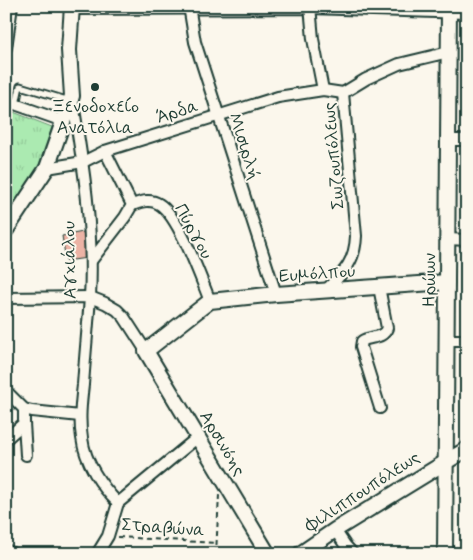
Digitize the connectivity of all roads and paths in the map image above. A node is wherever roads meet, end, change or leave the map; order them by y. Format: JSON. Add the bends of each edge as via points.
{"nodes":[{"id":1,"x":12,"y":6,"type":"edge"},
{"id":2,"x":54,"y":6,"type":"edge"},
{"id":3,"x":310,"y":7,"type":"edge"},
{"id":4,"x":72,"y":8,"type":"edge"},
{"id":5,"x":189,"y":8,"type":"edge"},
{"id":6,"x":449,"y":10,"type":"edge"},
{"id":7,"x":467,"y":13,"type":"edge"},
{"id":8,"x":6,"y":48,"type":"edge"},
{"id":9,"x":449,"y":52,"type":"junction"},
{"id":10,"x":323,"y":90,"type":"junction"},
{"id":11,"x":343,"y":93,"type":"junction"},
{"id":12,"x":71,"y":99,"type":"junction"},
{"id":13,"x":11,"y":103,"type":"edge"},
{"id":14,"x":218,"y":116,"type":"junction"},
{"id":15,"x":64,"y":121,"type":"junction"},
{"id":16,"x":449,"y":140,"type":"junction"},
{"id":17,"x":467,"y":140,"type":"edge"},
{"id":18,"x":105,"y":150,"type":"junction"},
{"id":19,"x":83,"y":162,"type":"junction"},
{"id":20,"x":46,"y":168,"type":"junction"},
{"id":21,"x":132,"y":205,"type":"junction"},
{"id":22,"x":6,"y":230,"type":"edge"},
{"id":23,"x":448,"y":239,"type":"junction"},
{"id":24,"x":467,"y":240,"type":"edge"},
{"id":25,"x":91,"y":261,"type":"junction"},
{"id":26,"x":447,"y":282,"type":"junction"},
{"id":27,"x":379,"y":287,"type":"junction"},
{"id":28,"x":326,"y":291,"type":"junction"},
{"id":29,"x":276,"y":294,"type":"junction"},
{"id":30,"x":90,"y":297,"type":"junction"},
{"id":31,"x":6,"y":298,"type":"edge"},
{"id":32,"x":210,"y":301,"type":"junction"},
{"id":33,"x":447,"y":340,"type":"junction"},
{"id":34,"x":467,"y":340,"type":"edge"},
{"id":35,"x":146,"y":351,"type":"junction"},
{"id":36,"x":6,"y":391,"type":"edge"},
{"id":37,"x":24,"y":408,"type":"junction"},
{"id":38,"x":380,"y":408,"type":"dead end"},
{"id":39,"x":80,"y":416,"type":"junction"},
{"id":40,"x":24,"y":423,"type":"junction"},
{"id":41,"x":198,"y":437,"type":"junction"},
{"id":42,"x":6,"y":438,"type":"edge"},
{"id":43,"x":467,"y":448,"type":"edge"},
{"id":44,"x":26,"y":455,"type":"dead end"},
{"id":45,"x":445,"y":461,"type":"junction"},
{"id":46,"x":219,"y":494,"type":"dead end"},
{"id":47,"x":118,"y":503,"type":"junction"},
{"id":48,"x":335,"y":530,"type":"junction"},
{"id":49,"x":108,"y":536,"type":"junction"},
{"id":50,"x":216,"y":543,"type":"junction"},
{"id":51,"x":6,"y":550,"type":"edge"},
{"id":52,"x":14,"y":554,"type":"edge"},
{"id":53,"x":97,"y":554,"type":"edge"},
{"id":54,"x":216,"y":554,"type":"edge"},
{"id":55,"x":268,"y":554,"type":"edge"},
{"id":56,"x":300,"y":554,"type":"edge"},
{"id":57,"x":353,"y":554,"type":"edge"},
{"id":58,"x":445,"y":554,"type":"edge"}],
"edges":[{"from":1,"to":8,"type":"street"},
{"from":2,"to":4,"type":"lane"},
{"from":3,"to":5,"type":"street"},
{"from":3,"to":6,"type":"street"},
{"from":3,"to":10,"type":"street"},
{"from":4,"to":5,"type":"street"},
{"from":4,"to":12,"type":"street","name":"Αγχιάλου","via":[[69,50]]},
{"from":5,"to":14,"type":"street","name":"Μισιρλή","via":[[194,42]]},
{"from":6,"to":7,"type":"street"},
{"from":6,"to":9,"type":"street","name":"Ηρώων"},
{"from":9,"to":11,"type":"street","name":"Σωζουπόλεως","via":[[399,64]]},
{"from":9,"to":16,"type":"street","name":"Ηρώων"},
{"from":10,"to":11,"type":"street","name":"Άρδα"},
{"from":10,"to":14,"type":"street","name":"Άρδα","via":[[278,97]]},
{"from":11,"to":28,"type":"street","name":"Σωζουπόλεως","via":[[356,247],[348,266]]},
{"from":12,"to":13,"type":"lane","via":[[20,86]]},
{"from":12,"to":15,"type":"street"},
{"from":12,"to":19,"type":"street","name":"Αγχιάλου"},
{"from":13,"to":15,"type":"street"},
{"from":14,"to":18,"type":"street","name":"Άρδα"},
{"from":14,"to":29,"type":"street","name":"Μισιρλή"},
{"from":15,"to":20,"type":"street"},
{"from":16,"to":17,"type":"street"},
{"from":16,"to":23,"type":"street","name":"Ηρώων"},
{"from":18,"to":19,"type":"street","name":"Άρδα"},
{"from":18,"to":21,"type":"street"},
{"from":19,"to":20,"type":"street","name":"Άρδα"},
{"from":19,"to":25,"type":"street","name":"Αγχιάλου"},
{"from":20,"to":22,"type":"street"},
{"from":21,"to":25,"type":"street"},
{"from":21,"to":32,"type":"street","name":"Πύργου","via":[[151,201],[164,209],[184,240]]},
{"from":23,"to":24,"type":"street"},
{"from":23,"to":26,"type":"street","name":"Ηρώων"},
{"from":25,"to":30,"type":"street","name":"Αγχιάλου"},
{"from":26,"to":27,"type":"street","name":"Ευμόλπου"},
{"from":26,"to":33,"type":"street","name":"Ηρώων"},
{"from":27,"to":28,"type":"street","name":"Ευμόλπου"},
{"from":27,"to":38,"type":"street","via":[[387,328],[381,336],[362,341],[361,347]]},
{"from":28,"to":29,"type":"street","name":"Ευμόλπου"},
{"from":29,"to":32,"type":"street","name":"Ευμόλπου"},
{"from":30,"to":31,"type":"street"},
{"from":30,"to":35,"type":"street","via":[[117,310]]},
{"from":30,"to":39,"type":"street","name":"Αγχιάλου"},
{"from":32,"to":35,"type":"street"},
{"from":33,"to":34,"type":"street"},
{"from":33,"to":45,"type":"street","name":"Ηρώων"},
{"from":35,"to":41,"type":"street","name":"Αρσινόης"},
{"from":36,"to":37,"type":"street"},
{"from":37,"to":39,"type":"street"},
{"from":37,"to":40,"type":"street"},
{"from":39,"to":47,"type":"street","name":"Αγχιάλου","via":[[82,439],[90,464],[106,491]]},
{"from":40,"to":42,"type":"street"},
{"from":40,"to":44,"type":"street"},
{"from":41,"to":47,"type":"street"},
{"from":41,"to":55,"type":"street","name":"Αρσινόης"},
{"from":43,"to":45,"type":"street","name":"Φιλιππουπόλεως"},
{"from":45,"to":48,"type":"street","name":"Φιλιππουπόλεως"},
{"from":45,"to":58,"type":"street","name":"Ηρώων"},
{"from":46,"to":50,"type":"path"},
{"from":47,"to":49,"type":"street"},
{"from":48,"to":56,"type":"street","name":"Φιλιππουπόλεως"},
{"from":48,"to":57,"type":"street"},
{"from":49,"to":50,"type":"path","name":"Στραβώνα"},
{"from":49,"to":53,"type":"street"},
{"from":50,"to":54,"type":"path"},
{"from":51,"to":52,"type":"street"}]}
